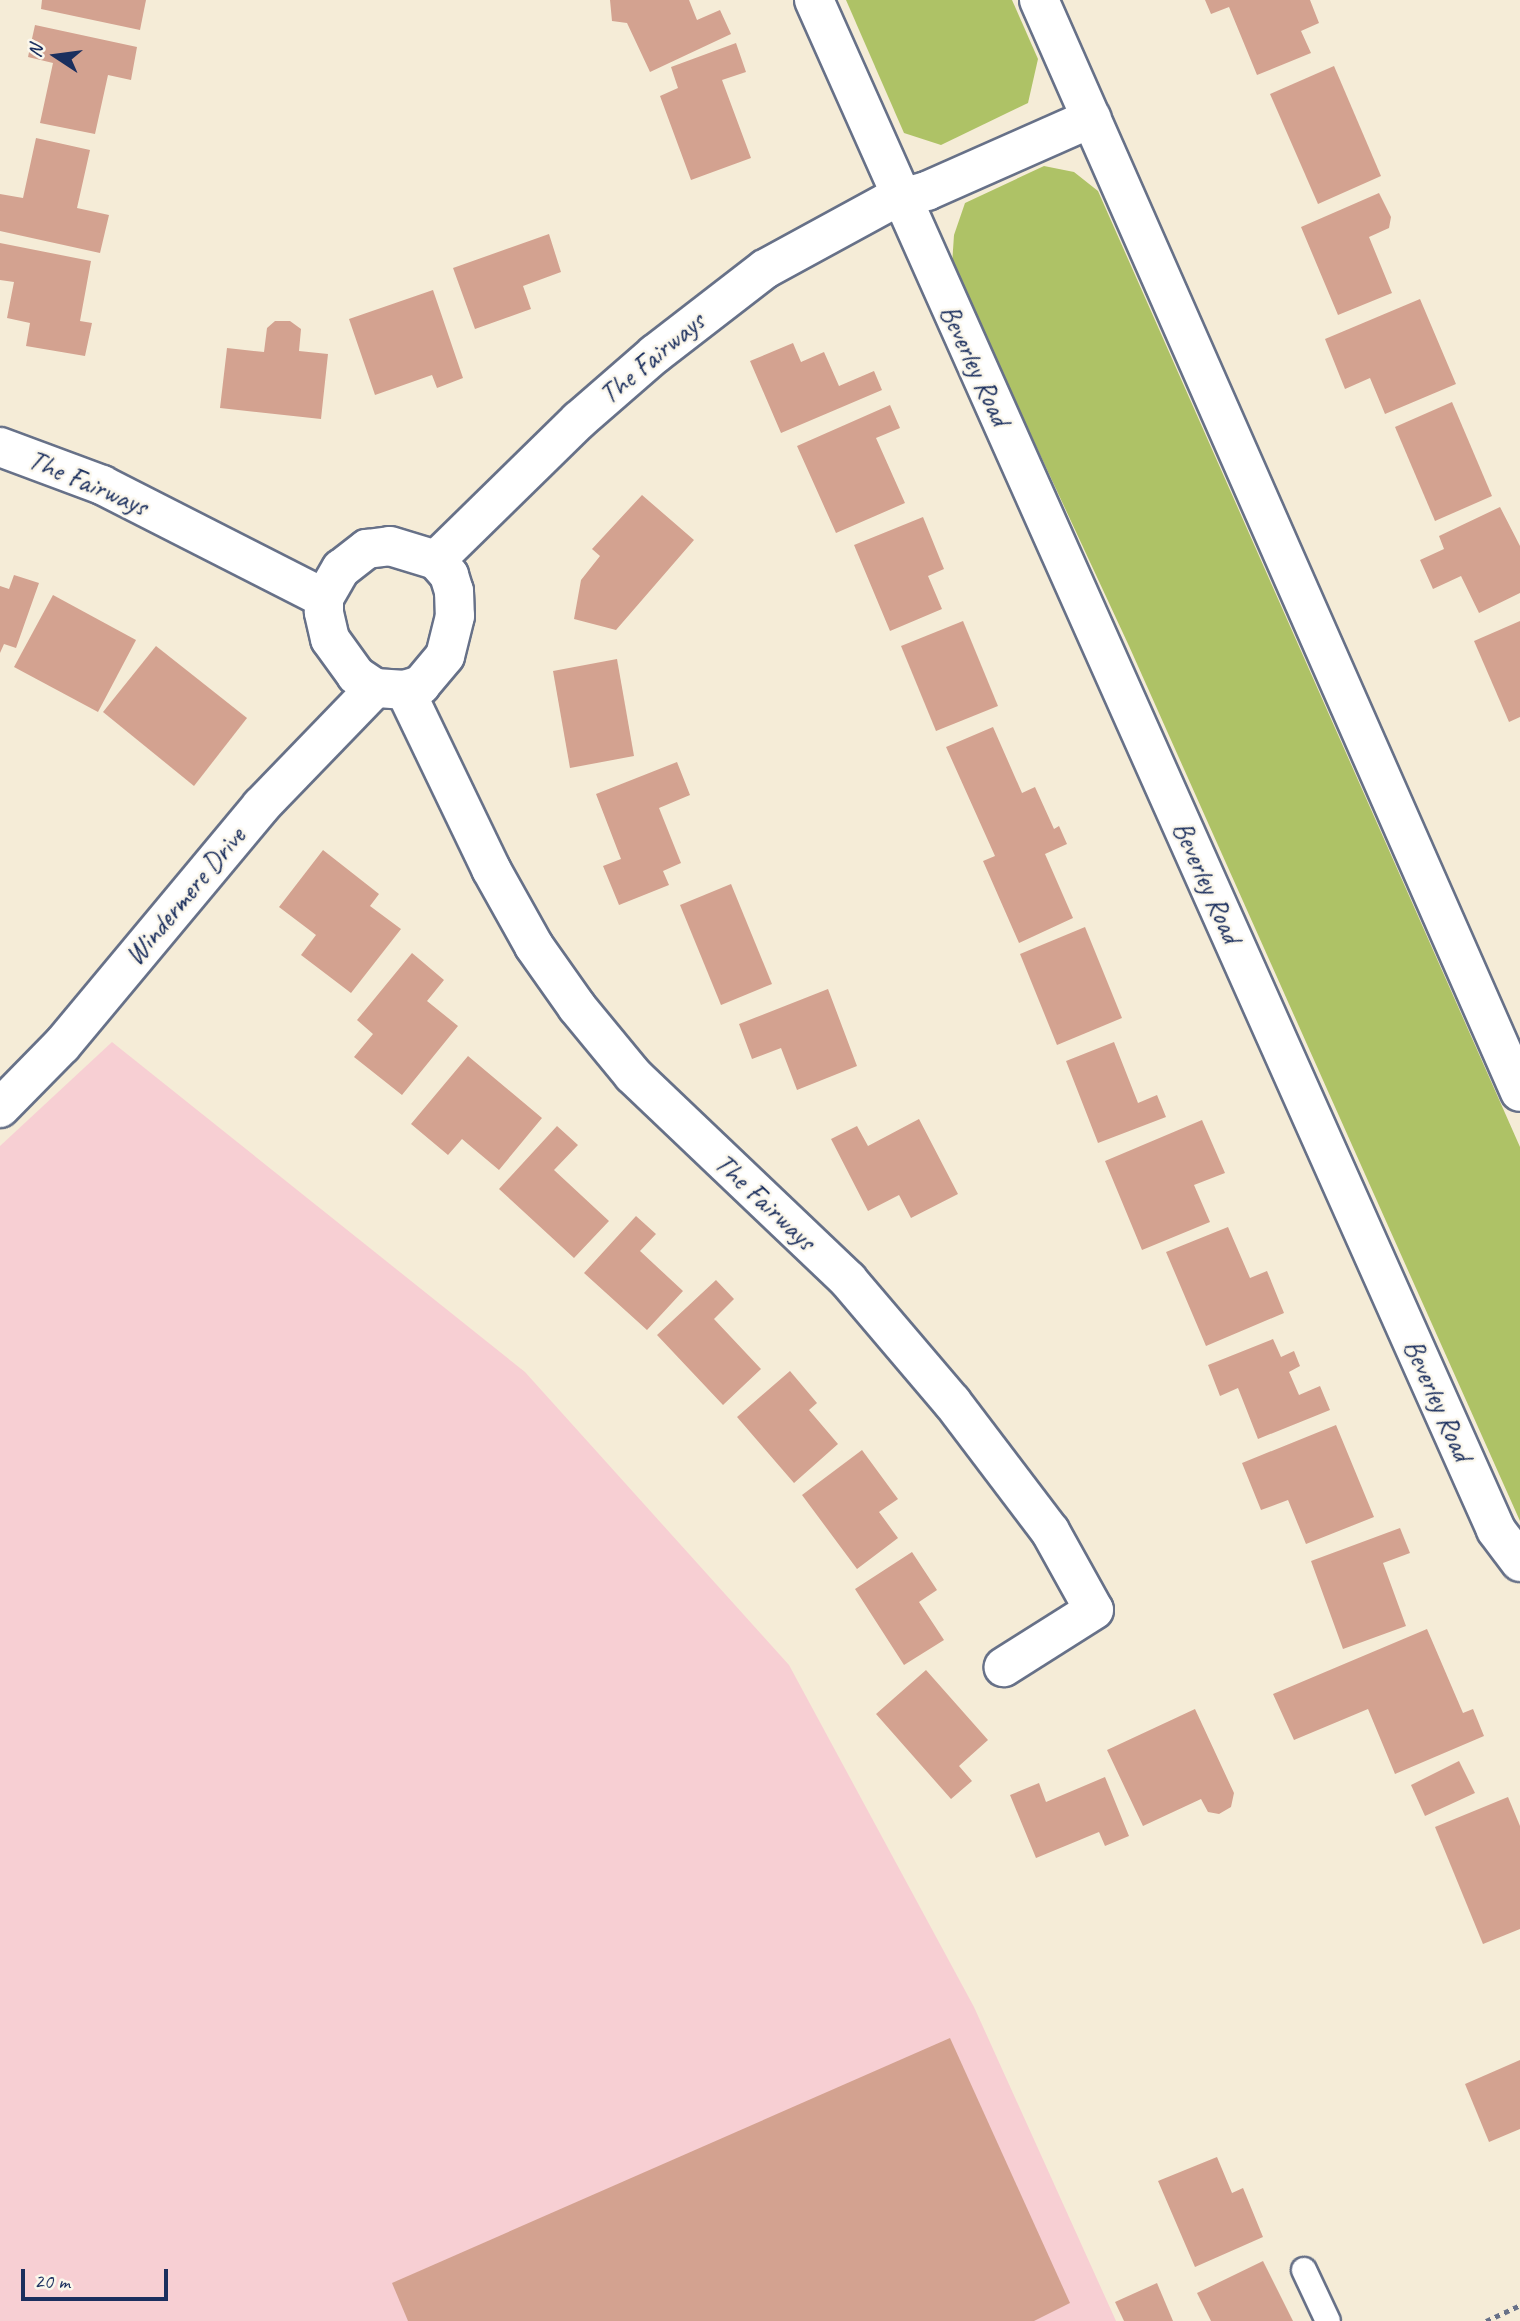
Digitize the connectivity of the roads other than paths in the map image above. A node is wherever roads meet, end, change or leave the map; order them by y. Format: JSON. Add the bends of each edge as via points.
{"nodes":[{"id":1,"x":814,"y":0,"type":"edge"},
{"id":2,"x":1040,"y":0,"type":"edge"},
{"id":3,"x":1091,"y":118,"type":"junction"},
{"id":4,"x":899,"y":199,"type":"junction"},
{"id":5,"x":0,"y":447,"type":"edge"},
{"id":6,"x":436,"y":560,"type":"junction"},
{"id":7,"x":324,"y":598,"type":"junction"},
{"id":8,"x":390,"y":689,"type":"junction"},
{"id":9,"x":1520,"y":1092,"type":"edge"},
{"id":10,"x":0,"y":1108,"type":"edge"},
{"id":11,"x":1520,"y":1562,"type":"edge"},
{"id":12,"x":1004,"y":1667,"type":"dead end"},
{"id":13,"x":1304,"y":2270,"type":"dead end"},
{"id":14,"x":1328,"y":2321,"type":"edge"}],
"edges":[{"from":1,"to":4,"type":"street","name":"Beverley Road"},
{"from":2,"to":3,"type":"street"},
{"from":3,"to":4,"type":"street"},
{"from":3,"to":9,"type":"street"},
{"from":4,"to":6,"type":"street","name":"The Fairways","via":[[808,243],[726,297],[538,457]]},
{"from":4,"to":11,"type":"street","name":"Beverley Road","via":[[1496,1530]]},
{"from":5,"to":7,"type":"street","name":"The Fairways","via":[[102,485]]},
{"from":6,"to":7,"type":"street","via":[[412,549],[367,549],[341,569]]},
{"from":6,"to":8,"type":"street","via":[[449,575],[454,591],[445,656],[432,675]]},
{"from":7,"to":8,"type":"street","name":"The Fairways","via":[[330,639],[341,659]]},
{"from":8,"to":10,"type":"street","name":"Windermere Drive","via":[[261,806],[62,1045]]},
{"from":8,"to":12,"type":"street","name":"The Fairways","via":[[534,946],[577,1007],[633,1075],[848,1280],[953,1402],[1050,1531],[1094,1610]]},
{"from":13,"to":14,"type":"lane"}]}
